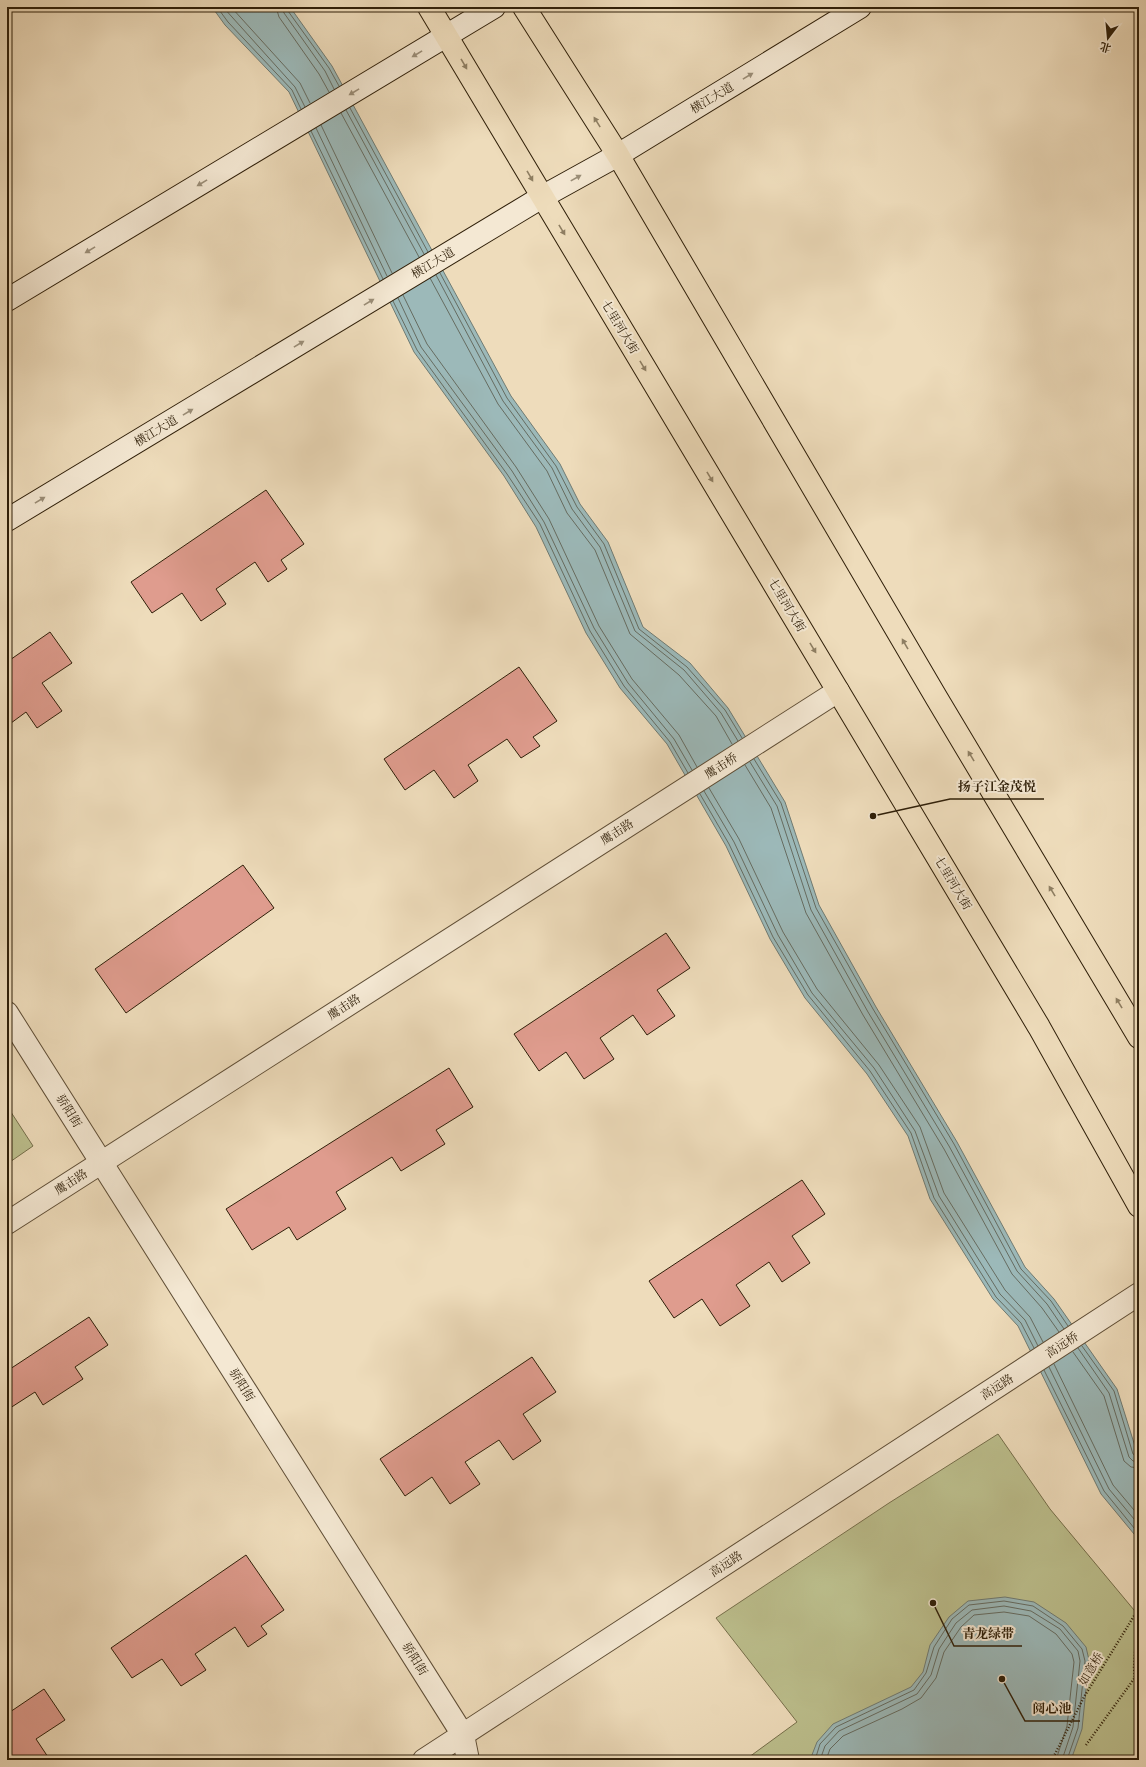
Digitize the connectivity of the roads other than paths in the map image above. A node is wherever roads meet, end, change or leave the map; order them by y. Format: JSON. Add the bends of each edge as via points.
{"nodes":[{"id":1,"x":429,"y":7,"type":"edge"},
{"id":2,"x":494,"y":7,"type":"edge"},
{"id":3,"x":524,"y":7,"type":"edge"},
{"id":4,"x":860,"y":7,"type":"edge"},
{"id":5,"x":447,"y":36,"type":"junction"},
{"id":6,"x":618,"y":155,"type":"junction"},
{"id":7,"x":542,"y":197,"type":"junction"},
{"id":8,"x":7,"y":300,"type":"edge"},
{"id":9,"x":7,"y":520,"type":"edge"},
{"id":10,"x":838,"y":690,"type":"junction"},
{"id":11,"x":682,"y":791,"type":"joint"},
{"id":12,"x":7,"y":1013,"type":"edge"},
{"id":13,"x":1139,"y":1037,"type":"edge"},
{"id":14,"x":101,"y":1162,"type":"junction"},
{"id":15,"x":1139,"y":1206,"type":"edge"},
{"id":16,"x":7,"y":1223,"type":"edge"},
{"id":17,"x":1139,"y":1294,"type":"edge"},
{"id":18,"x":1028,"y":1368,"type":"joint"},
{"id":19,"x":463,"y":1735,"type":"junction"},
{"id":20,"x":424,"y":1760,"type":"edge"},
{"id":21,"x":468,"y":1760,"type":"edge"}],
"edges":[{"from":1,"to":5,"type":"main road","name":"七里河大街"},
{"from":2,"to":5,"type":"street"},
{"from":6,"to":3,"type":"main road","one_way":true},
{"from":6,"to":4,"type":"street","name":"横江大道","one_way":true},
{"from":5,"to":7,"type":"main road","name":"七里河大街","one_way":true},
{"from":5,"to":8,"type":"street","one_way":true},
{"from":7,"to":6,"type":"street","name":"横江大道","one_way":true},
{"from":13,"to":6,"type":"main road","one_way":true},
{"from":9,"to":7,"type":"street","name":"横江大道","one_way":true},
{"from":7,"to":10,"type":"main road","name":"七里河大街","one_way":true},
{"from":10,"to":11,"type":"street","name":"鹰击桥"},
{"from":10,"to":15,"type":"main road","name":"七里河大街","via":[[1039,1027]]},
{"from":11,"to":14,"type":"street","name":"鹰击路"},
{"from":12,"to":14,"type":"street","name":"骄阳街"},
{"from":14,"to":16,"type":"street","name":"鹰击路"},
{"from":14,"to":19,"type":"street","name":"骄阳街"},
{"from":17,"to":18,"type":"street","name":"高远桥"},
{"from":18,"to":19,"type":"street","name":"高远路"},
{"from":19,"to":20,"type":"street","name":"高远路"},
{"from":19,"to":21,"type":"street","name":"骄阳街"}]}
